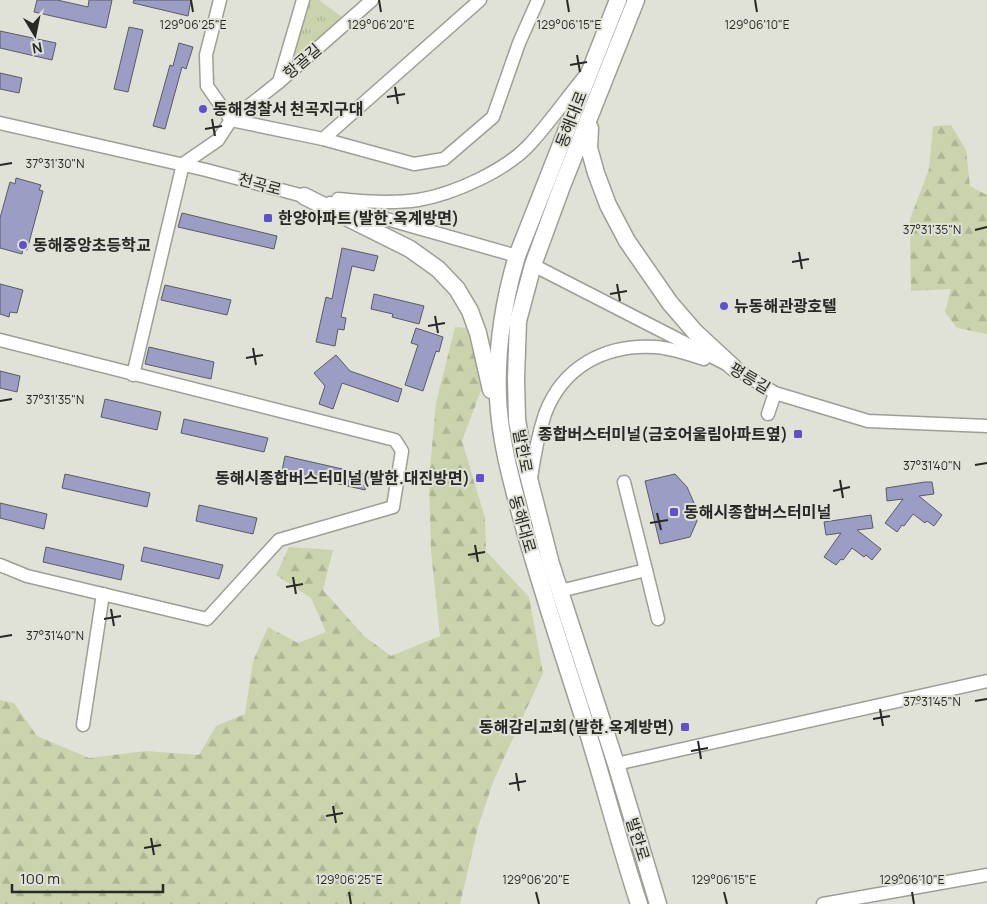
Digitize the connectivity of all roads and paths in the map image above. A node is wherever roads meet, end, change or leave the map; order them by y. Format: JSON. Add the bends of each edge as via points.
{"nodes":[{"id":1,"x":220,"y":0,"type":"edge"},
{"id":2,"x":303,"y":0,"type":"edge"},
{"id":3,"x":372,"y":0,"type":"edge"},
{"id":4,"x":480,"y":0,"type":"edge"},
{"id":5,"x":538,"y":0,"type":"edge"},
{"id":6,"x":636,"y":0,"type":"edge"},
{"id":7,"x":613,"y":4,"type":"edge"},
{"id":8,"x":590,"y":70,"type":"junction"},
{"id":9,"x":279,"y":82,"type":"junction"},
{"id":10,"x":590,"y":117,"type":"junction"},
{"id":11,"x":231,"y":120,"type":"junction"},
{"id":12,"x":0,"y":123,"type":"edge"},
{"id":13,"x":323,"y":139,"type":"junction"},
{"id":14,"x":183,"y":164,"type":"junction"},
{"id":15,"x":304,"y":196,"type":"junction"},
{"id":16,"x":517,"y":256,"type":"junction"},
{"id":17,"x":533,"y":265,"type":"junction"},
{"id":18,"x":0,"y":340,"type":"edge"},
{"id":19,"x":734,"y":368,"type":"junction"},
{"id":20,"x":133,"y":375,"type":"junction"},
{"id":21,"x":775,"y":393,"type":"junction"},
{"id":22,"x":768,"y":414,"type":"dead end"},
{"id":23,"x":987,"y":426,"type":"edge"},
{"id":24,"x":503,"y":443,"type":"junction"},
{"id":25,"x":624,"y":482,"type":"dead end"},
{"id":26,"x":530,"y":483,"type":"junction"},
{"id":27,"x":0,"y":565,"type":"edge"},
{"id":28,"x":646,"y":570,"type":"junction"},
{"id":29,"x":560,"y":592,"type":"junction"},
{"id":30,"x":103,"y":594,"type":"junction"},
{"id":31,"x":658,"y":619,"type":"dead end"},
{"id":32,"x":987,"y":681,"type":"edge"},
{"id":33,"x":83,"y":725,"type":"dead end"},
{"id":34,"x":616,"y":764,"type":"junction"},
{"id":35,"x":600,"y":768,"type":"junction"},
{"id":36,"x":987,"y":875,"type":"edge"},
{"id":37,"x":639,"y":904,"type":"edge"},
{"id":38,"x":658,"y":904,"type":"edge"},
{"id":39,"x":823,"y":904,"type":"edge"}],
"edges":[{"from":1,"to":11,"type":"street","via":[[206,55],[207,86]]},
{"from":2,"to":9,"type":"street"},
{"from":3,"to":9,"type":"street","name":"항골길"},
{"from":4,"to":13,"type":"street"},
{"from":5,"to":13,"type":"street","via":[[493,117],[444,159],[414,164]]},
{"from":6,"to":10,"type":"main road","name":"발한로"},
{"from":7,"to":8,"type":"main road","name":"동해대로"},
{"from":8,"to":15,"type":"street","via":[[530,144],[500,169],[458,188],[418,200],[372,203]]},
{"from":8,"to":16,"type":"main road","name":"동해대로"},
{"from":9,"to":11,"type":"street","name":"항골길"},
{"from":10,"to":17,"type":"main road","name":"발한로"},
{"from":10,"to":19,"type":"main road","via":[[589,148],[596,173],[608,206],[627,241],[670,303],[695,332]]},
{"from":11,"to":13,"type":"street"},
{"from":11,"to":14,"type":"street","name":"항골길","via":[[218,140]]},
{"from":12,"to":14,"type":"street","name":"천곡로"},
{"from":14,"to":15,"type":"street","name":"천곡로"},
{"from":14,"to":20,"type":"street"},
{"from":15,"to":16,"type":"street","name":"천곡로"},
{"from":15,"to":24,"type":"main road","via":[[410,249],[438,269],[457,289],[478,333]]},
{"from":16,"to":17,"type":"main road"},
{"from":16,"to":24,"type":"main road","name":"동해대로","via":[[507,291],[500,336],[498,400]]},
{"from":17,"to":19,"type":"street","name":"평릉길"},
{"from":17,"to":26,"type":"main road","name":"발한로","via":[[518,321],[516,378],[517,420]]},
{"from":18,"to":20,"type":"street"},
{"from":19,"to":21,"type":"street","name":"평릉길"},
{"from":19,"to":26,"type":"street","via":[[685,353],[630,347],[602,354],[580,365],[561,385],[546,413]]},
{"from":20,"to":30,"type":"street","via":[[395,440],[402,451],[393,507],[279,540],[207,619]]},
{"from":21,"to":22,"type":"street"},
{"from":21,"to":23,"type":"street","name":"평릉길","via":[[868,422]]},
{"from":24,"to":35,"type":"main road","name":"동해대로","via":[[532,557]]},
{"from":25,"to":28,"type":"street"},
{"from":26,"to":29,"type":"main road","name":"발한로"},
{"from":27,"to":30,"type":"street","via":[[27,576]]},
{"from":28,"to":29,"type":"street"},
{"from":28,"to":31,"type":"street"},
{"from":29,"to":34,"type":"main road","name":"발한로"},
{"from":30,"to":33,"type":"street"},
{"from":32,"to":34,"type":"street"},
{"from":34,"to":35,"type":"main road"},
{"from":34,"to":38,"type":"main road","name":"발한로"},
{"from":35,"to":37,"type":"main road","name":"동해대로"},
{"from":36,"to":39,"type":"street"}]}
